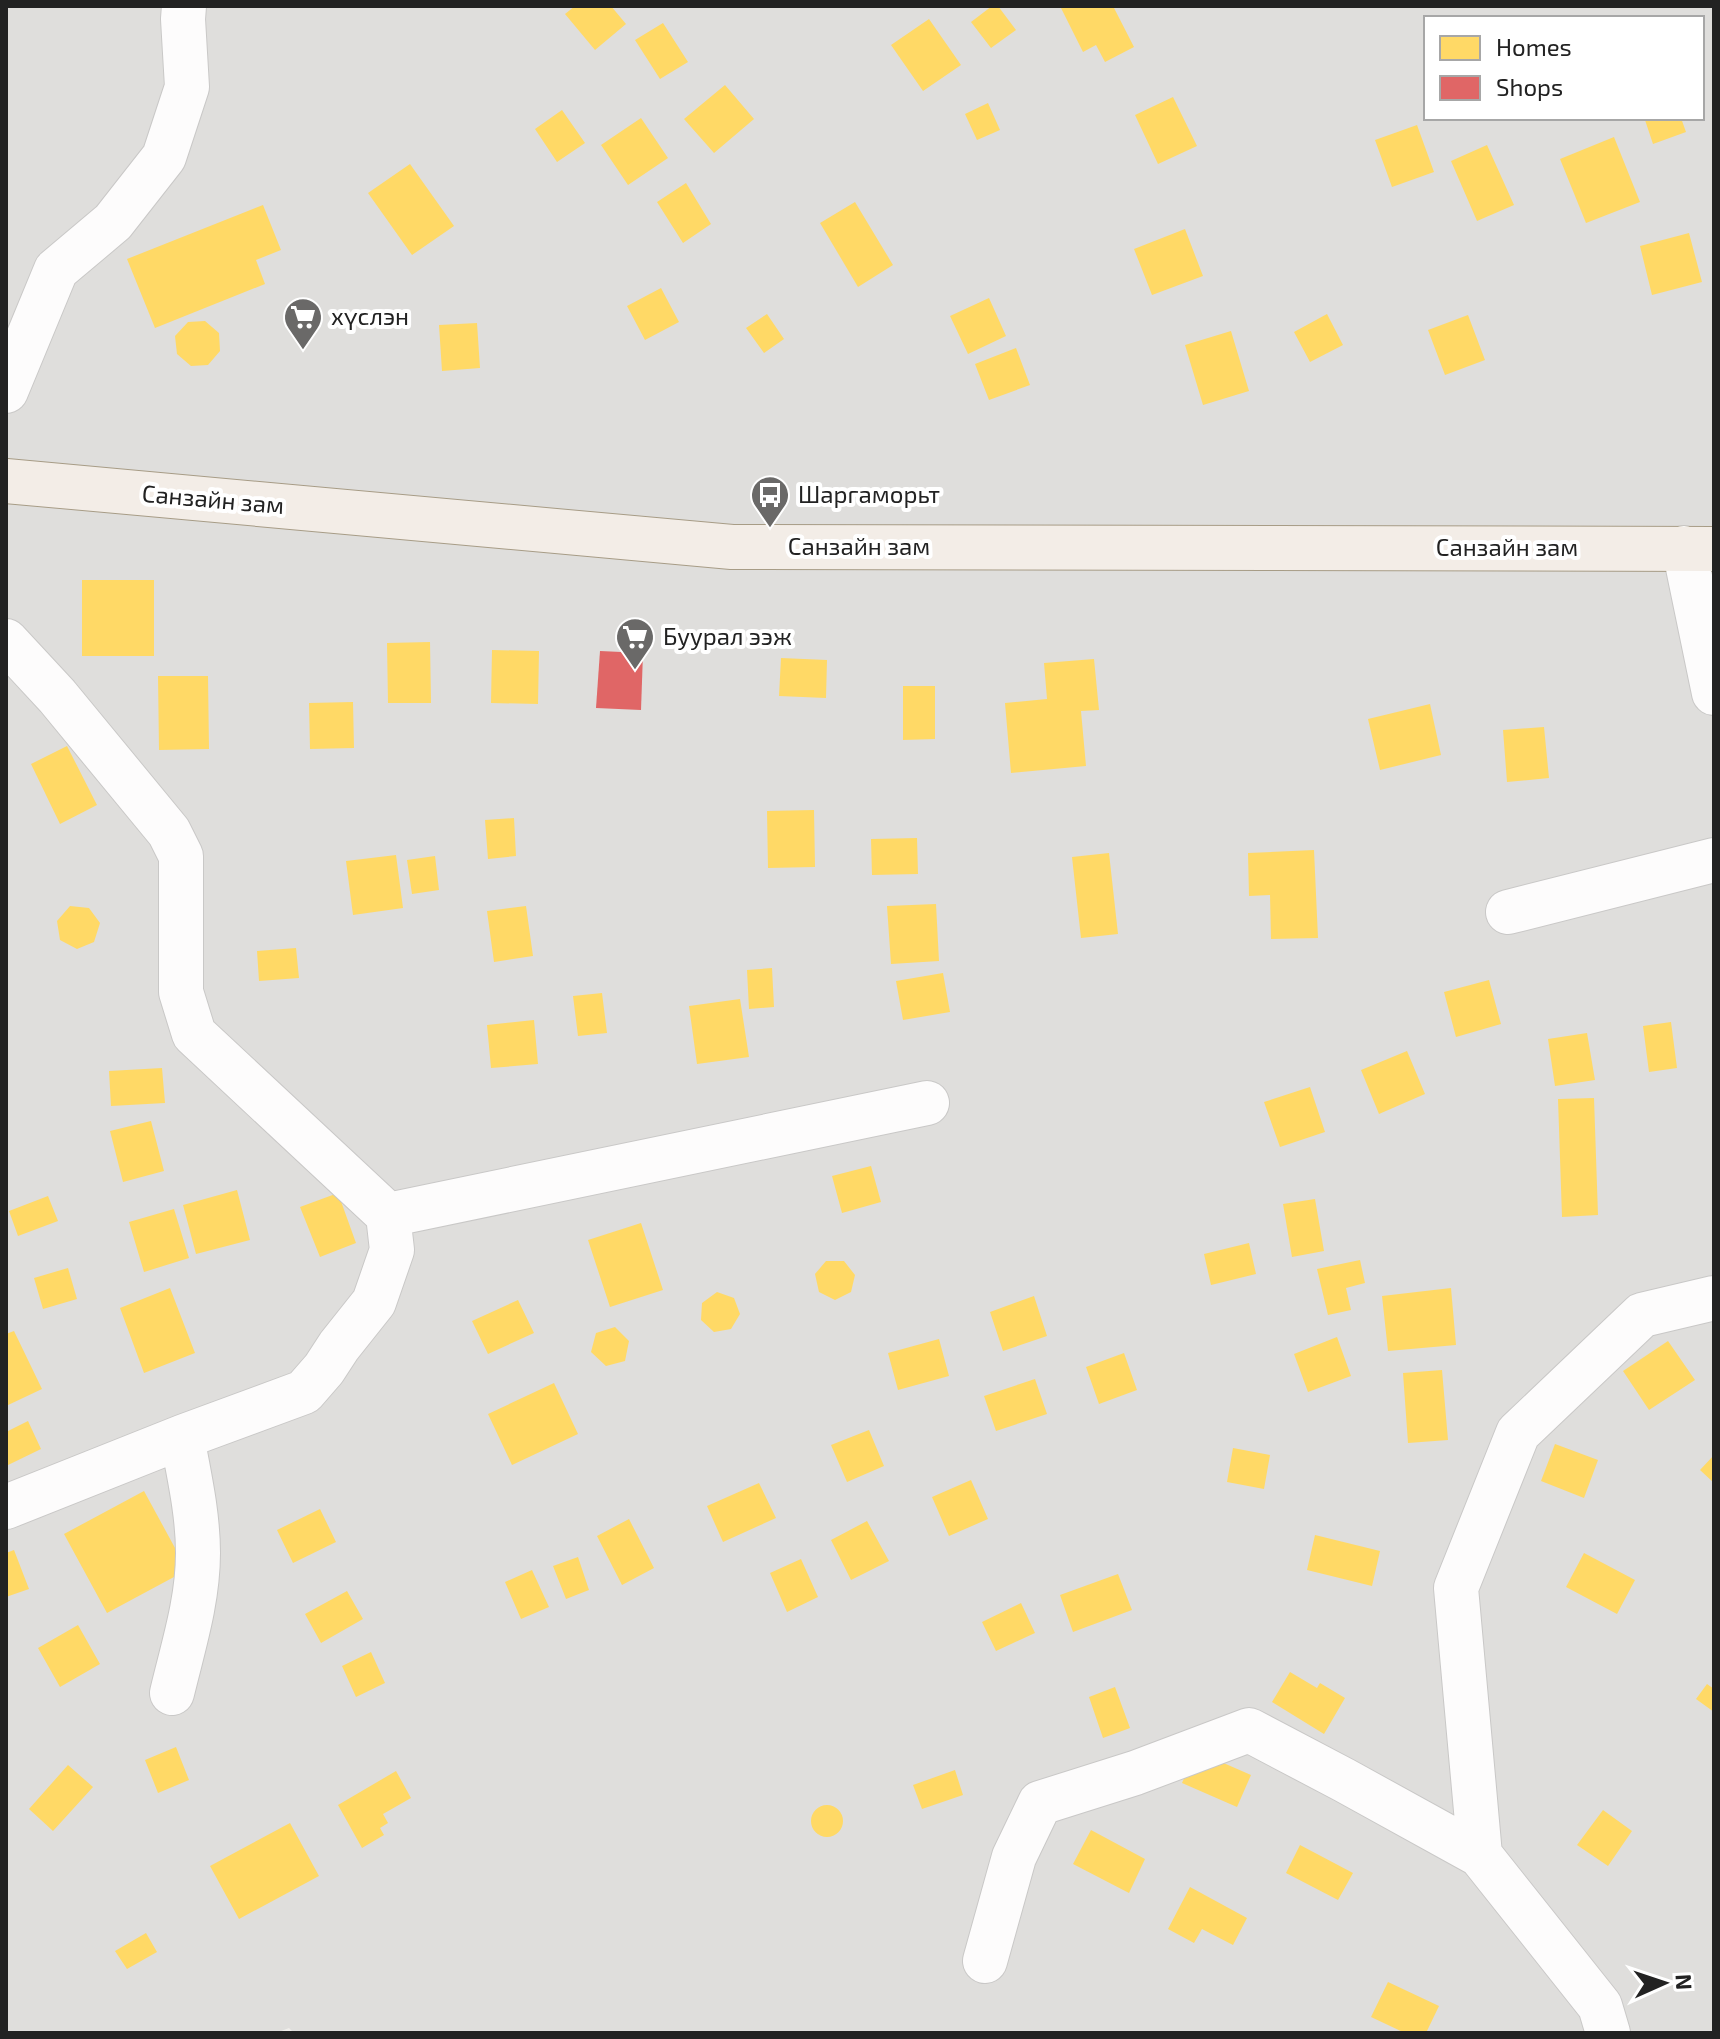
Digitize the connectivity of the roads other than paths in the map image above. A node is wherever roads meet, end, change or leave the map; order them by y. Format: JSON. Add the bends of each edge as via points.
{"nodes":[{"id":1,"x":181,"y":10,"type":"edge"},
{"id":2,"x":6,"y":391,"type":"edge"},
{"id":3,"x":6,"y":481,"type":"edge"},
{"id":4,"x":1699,"y":549,"type":"edge"},
{"id":5,"x":6,"y":641,"type":"edge"},
{"id":6,"x":1714,"y":693,"type":"edge"},
{"id":7,"x":1714,"y":860,"type":"edge"},
{"id":8,"x":1508,"y":912,"type":"dead end"},
{"id":9,"x":927,"y":1103,"type":"dead end"},
{"id":10,"x":388,"y":1215,"type":"junction"},
{"id":11,"x":1714,"y":1298,"type":"edge"},
{"id":12,"x":182,"y":1437,"type":"junction"},
{"id":13,"x":6,"y":1507,"type":"edge"},
{"id":14,"x":172,"y":1693,"type":"dead end"},
{"id":15,"x":1480,"y":1855,"type":"junction"},
{"id":16,"x":985,"y":1961,"type":"dead end"},
{"id":17,"x":1613,"y":2024,"type":"edge"}],
"edges":[{"from":1,"to":2,"type":"street","via":[[187,87],[164,157],[113,222],[56,270]]},
{"from":3,"to":4,"type":"main road","name":"Санзайн зам","via":[[732,547]]},
{"from":4,"to":6,"type":"street"},
{"from":5,"to":10,"type":"street","via":[[159,819],[181,856],[181,992],[194,1034]]},
{"from":7,"to":8,"type":"street"},
{"from":9,"to":10,"type":"street"},
{"from":10,"to":12,"type":"street","via":[[392,1250],[374,1302],[304,1392]]},
{"from":11,"to":15,"type":"street","via":[[1642,1315],[1518,1433],[1456,1588]]},
{"from":12,"to":13,"type":"street"},
{"from":12,"to":14,"type":"street","via":[[198,1554],[194,1604]]},
{"from":15,"to":16,"type":"street","via":[[1249,1730],[1040,1803],[1014,1857]]},
{"from":15,"to":17,"type":"street"}]}
